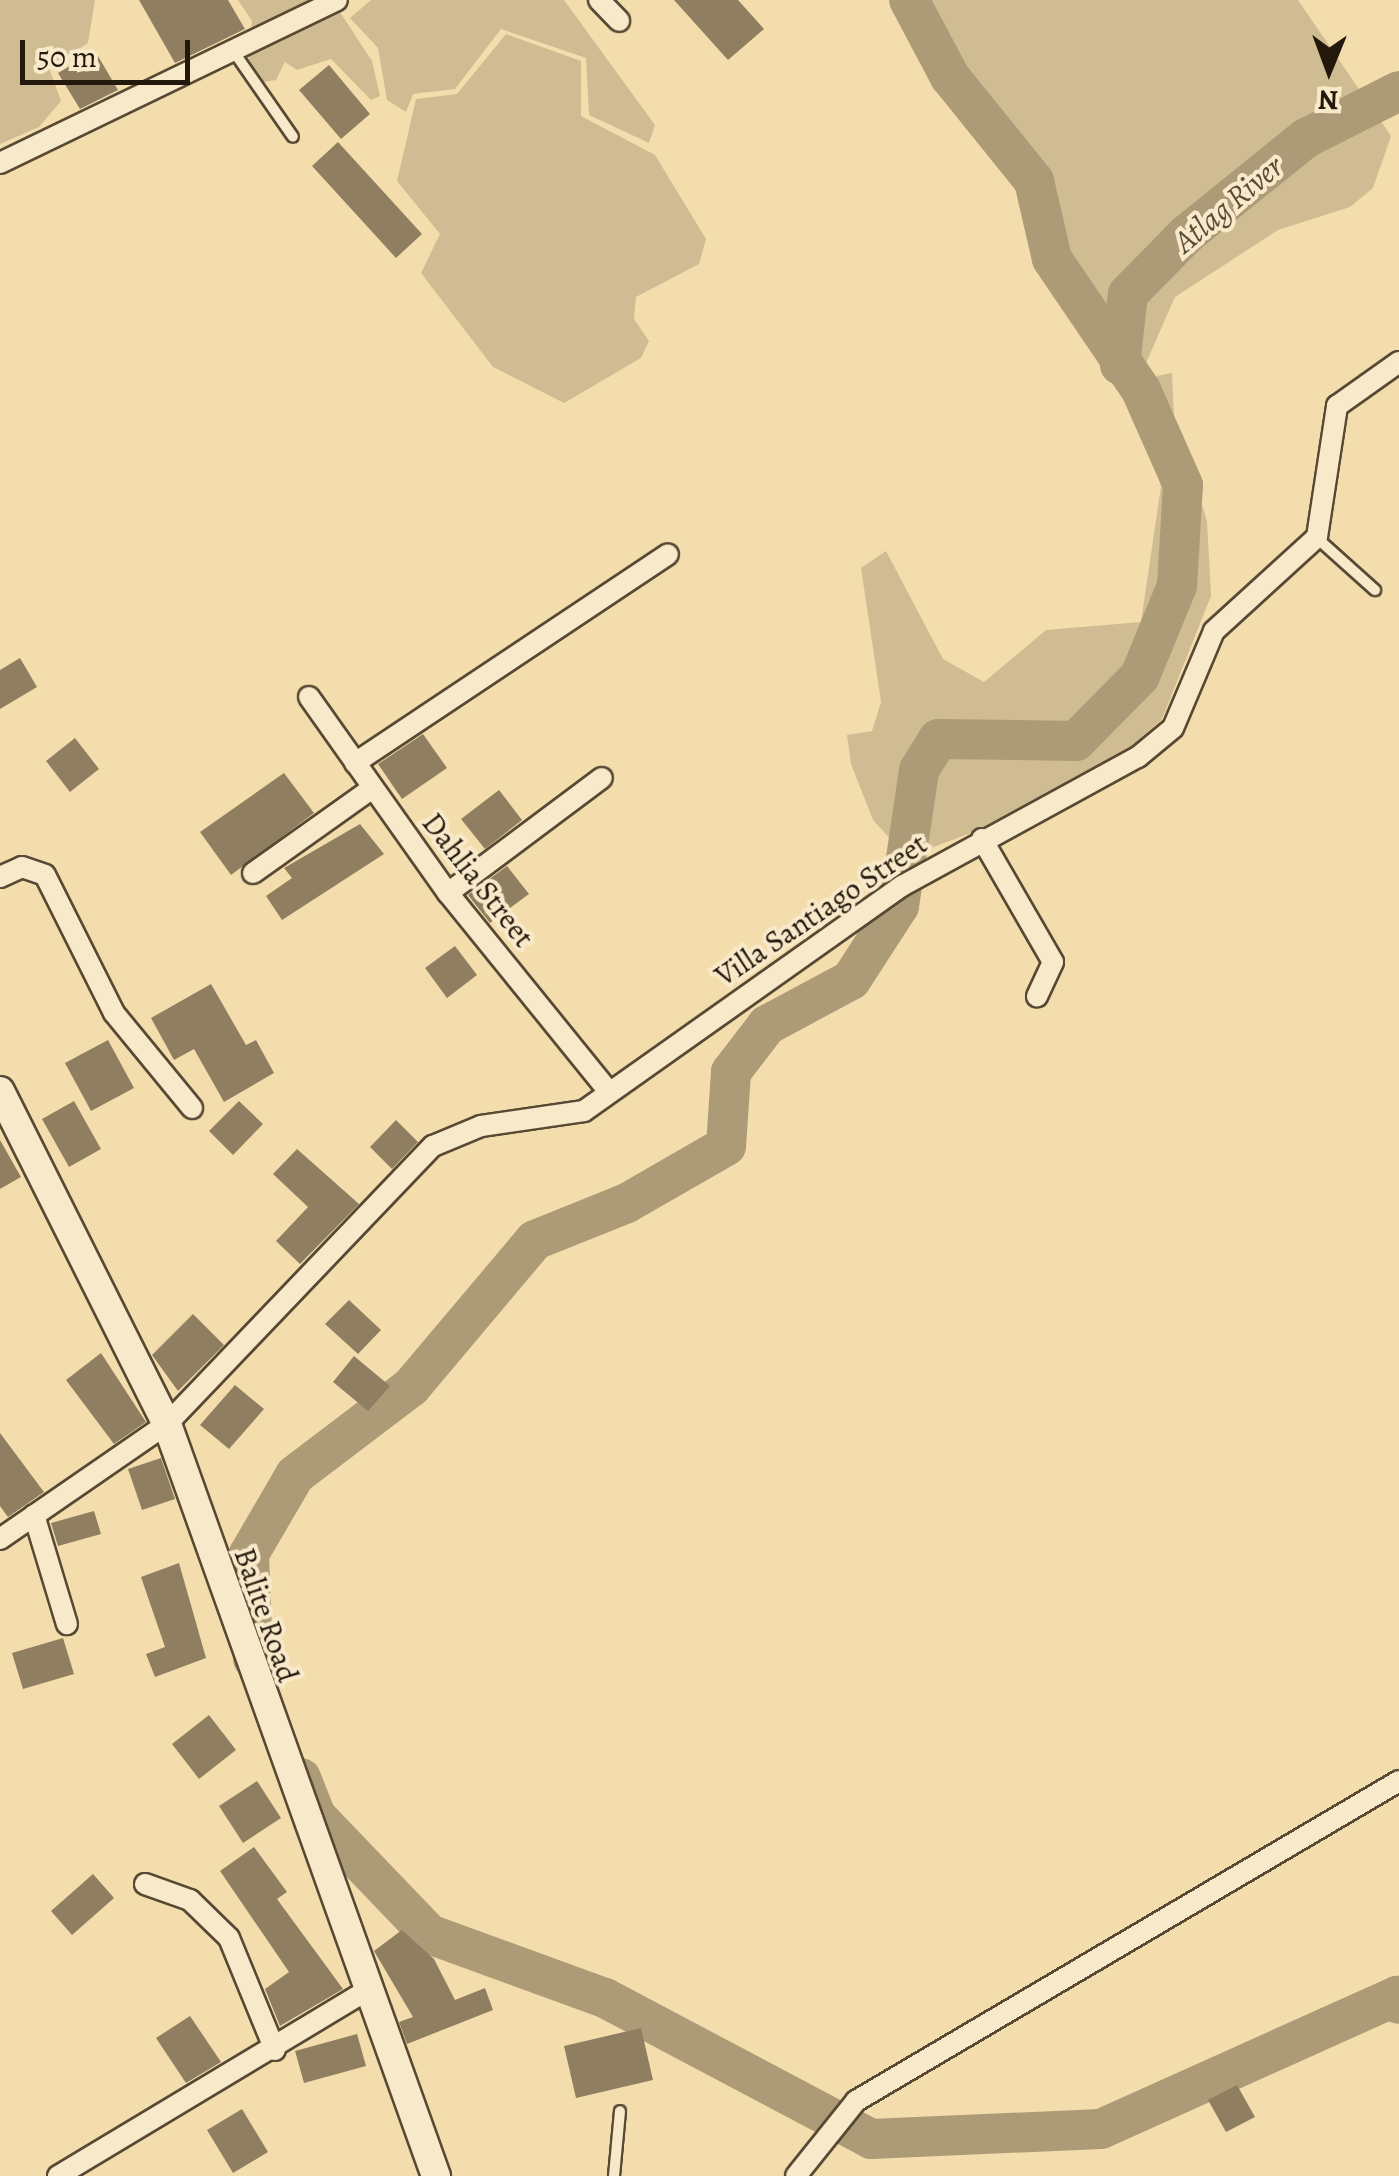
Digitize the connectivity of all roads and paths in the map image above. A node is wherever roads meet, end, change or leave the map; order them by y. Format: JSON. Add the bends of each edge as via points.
{"nodes":[{"id":1,"x":337,"y":0,"type":"edge"},
{"id":2,"x":600,"y":0,"type":"edge"},
{"id":3,"x":619,"y":21,"type":"dead end"},
{"id":4,"x":234,"y":52,"type":"junction"},
{"id":5,"x":292,"y":137,"type":"dead end"},
{"id":6,"x":0,"y":163,"type":"edge"},
{"id":7,"x":1399,"y":362,"type":"edge"},
{"id":8,"x":1317,"y":537,"type":"junction"},
{"id":9,"x":668,"y":554,"type":"dead end"},
{"id":10,"x":1375,"y":590,"type":"dead end"},
{"id":11,"x":309,"y":697,"type":"dead end"},
{"id":12,"x":356,"y":763,"type":"junction"},
{"id":13,"x":602,"y":778,"type":"dead end"},
{"id":14,"x":370,"y":790,"type":"junction"},
{"id":15,"x":982,"y":839,"type":"junction"},
{"id":16,"x":253,"y":873,"type":"dead end"},
{"id":17,"x":0,"y":878,"type":"edge"},
{"id":18,"x":448,"y":893,"type":"junction"},
{"id":19,"x":1037,"y":997,"type":"dead end"},
{"id":20,"x":0,"y":1090,"type":"edge"},
{"id":21,"x":609,"y":1092,"type":"junction"},
{"id":22,"x":192,"y":1108,"type":"dead end"},
{"id":23,"x":167,"y":1424,"type":"junction"},
{"id":24,"x":34,"y":1515,"type":"junction"},
{"id":25,"x":0,"y":1539,"type":"edge"},
{"id":26,"x":67,"y":1624,"type":"dead end"},
{"id":27,"x":1399,"y":1781,"type":"edge"},
{"id":28,"x":144,"y":1884,"type":"dead end"},
{"id":29,"x":369,"y":1990,"type":"junction"},
{"id":30,"x":274,"y":2050,"type":"junction"},
{"id":31,"x":620,"y":2111,"type":"dead end"},
{"id":32,"x":58,"y":2176,"type":"edge"},
{"id":33,"x":436,"y":2176,"type":"edge"},
{"id":34,"x":614,"y":2176,"type":"edge"},
{"id":35,"x":796,"y":2176,"type":"edge"}],
"edges":[{"from":1,"to":4,"type":"street"},
{"from":2,"to":3,"type":"street"},
{"from":4,"to":5,"type":"lane"},
{"from":4,"to":6,"type":"street"},
{"from":7,"to":8,"type":"street","via":[[1336,406]]},
{"from":8,"to":10,"type":"lane"},
{"from":8,"to":15,"type":"street","name":"Villa Santiago Street","via":[[1214,630],[1174,728],[1138,757]]},
{"from":9,"to":12,"type":"street"},
{"from":11,"to":12,"type":"street","name":"Dahlia Street"},
{"from":12,"to":14,"type":"street","name":"Dahlia Street"},
{"from":13,"to":18,"type":"street"},
{"from":14,"to":16,"type":"street"},
{"from":14,"to":18,"type":"street","name":"Dahlia Street"},
{"from":15,"to":19,"type":"street","via":[[1054,962]]},
{"from":15,"to":21,"type":"street","name":"Villa Santiago Street","via":[[902,886]]},
{"from":17,"to":22,"type":"street","via":[[22,867],[45,876],[114,1013]]},
{"from":18,"to":21,"type":"street","name":"Dahlia Street"},
{"from":20,"to":23,"type":"street","name":"Balite Road"},
{"from":21,"to":23,"type":"street","name":"Villa Santiago Street","via":[[584,1111],[481,1126],[433,1146]]},
{"from":23,"to":24,"type":"street","name":"Villa Santiago Street"},
{"from":23,"to":29,"type":"street","name":"Balite Road","via":[[225,1604]]},
{"from":24,"to":25,"type":"street","name":"Villa Santiago Street"},
{"from":24,"to":26,"type":"street"},
{"from":27,"to":35,"type":"street","via":[[856,2101]]},
{"from":28,"to":30,"type":"street","via":[[190,1900],[229,1938]]},
{"from":29,"to":30,"type":"street"},
{"from":29,"to":33,"type":"street","name":"Balite Road"},
{"from":30,"to":32,"type":"street"},
{"from":31,"to":34,"type":"lane"}]}
